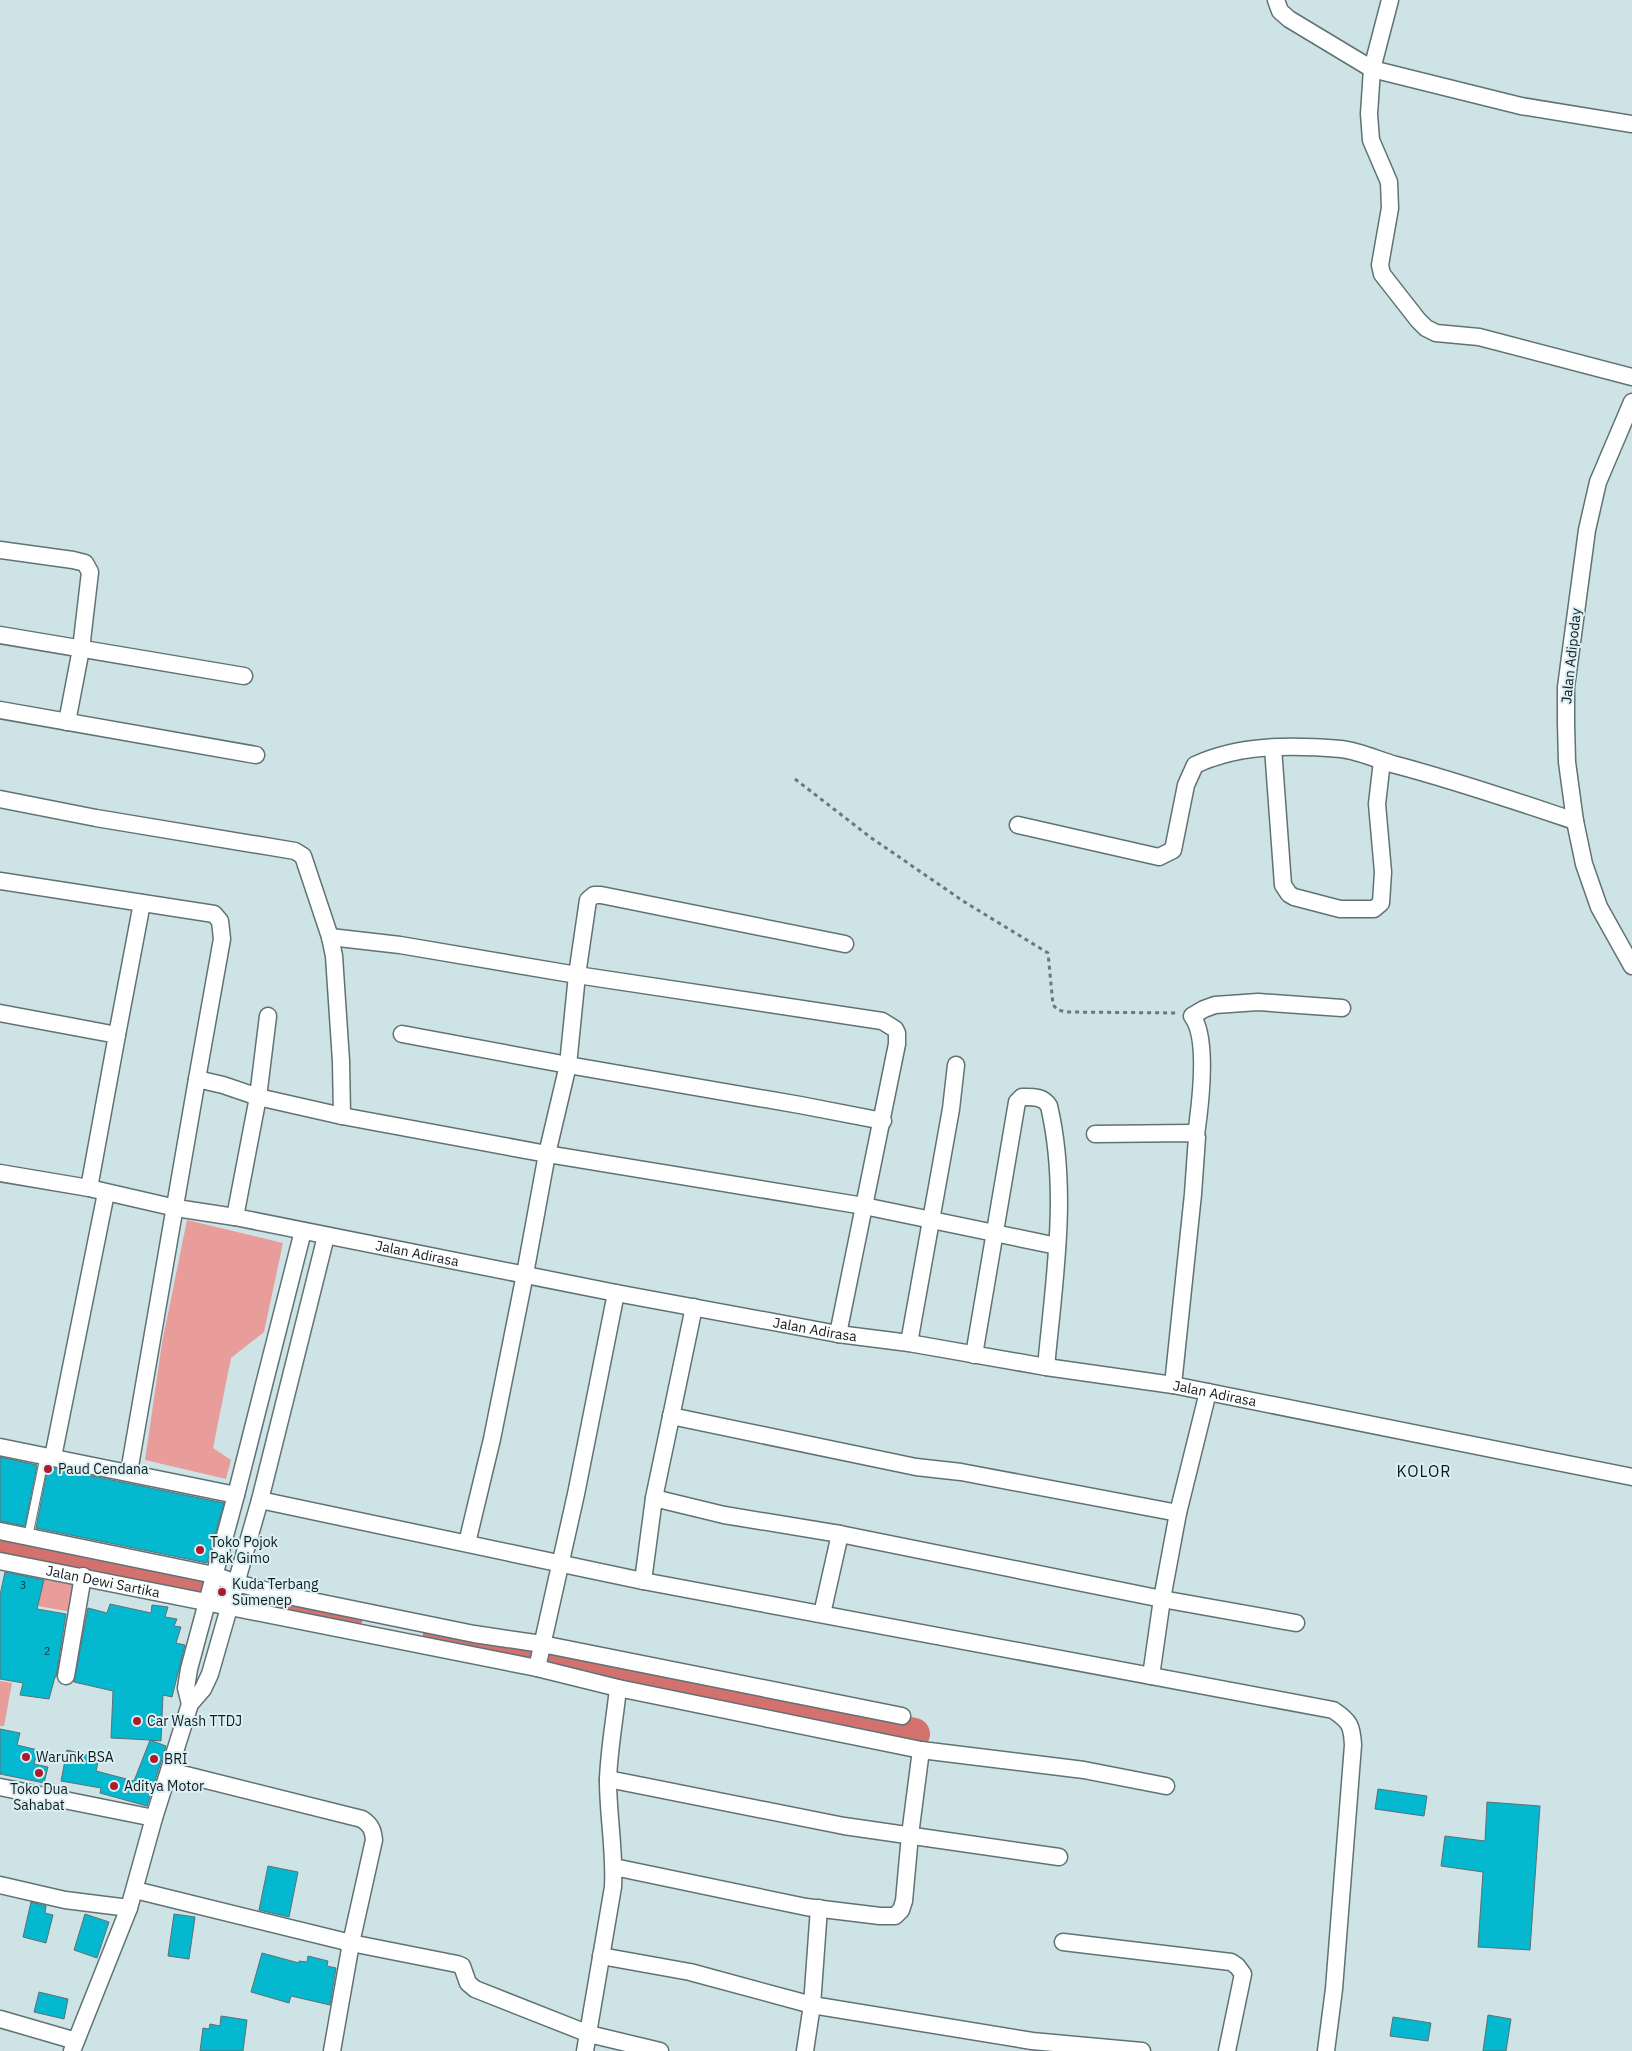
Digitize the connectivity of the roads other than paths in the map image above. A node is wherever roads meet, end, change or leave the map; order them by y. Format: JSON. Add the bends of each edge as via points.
{"nodes":[{"id":1,"x":1276,"y":0,"type":"edge"},
{"id":2,"x":1390,"y":0,"type":"edge"},
{"id":3,"x":1372,"y":69,"type":"junction"},
{"id":4,"x":1632,"y":124,"type":"edge"},
{"id":5,"x":1632,"y":376,"type":"edge"},
{"id":6,"x":1632,"y":402,"type":"edge"},
{"id":7,"x":0,"y":550,"type":"edge"},
{"id":8,"x":0,"y":636,"type":"edge"},
{"id":9,"x":81,"y":650,"type":"junction"},
{"id":10,"x":244,"y":676,"type":"dead end"},
{"id":11,"x":0,"y":710,"type":"edge"},
{"id":12,"x":67,"y":722,"type":"junction"},
{"id":13,"x":1273,"y":748,"type":"junction"},
{"id":14,"x":256,"y":755,"type":"dead end"},
{"id":15,"x":1382,"y":761,"type":"junction"},
{"id":16,"x":0,"y":799,"type":"edge"},
{"id":17,"x":1574,"y":821,"type":"junction"},
{"id":18,"x":1018,"y":825,"type":"dead end"},
{"id":19,"x":0,"y":882,"type":"edge"},
{"id":20,"x":142,"y":903,"type":"junction"},
{"id":21,"x":330,"y":937,"type":"junction"},
{"id":22,"x":845,"y":944,"type":"dead end"},
{"id":23,"x":1632,"y":966,"type":"edge"},
{"id":24,"x":577,"y":975,"type":"junction"},
{"id":25,"x":1342,"y":1008,"type":"dead end"},
{"id":26,"x":0,"y":1013,"type":"edge"},
{"id":27,"x":268,"y":1016,"type":"dead end"},
{"id":28,"x":402,"y":1034,"type":"dead end"},
{"id":29,"x":117,"y":1036,"type":"junction"},
{"id":30,"x":568,"y":1065,"type":"junction"},
{"id":31,"x":956,"y":1065,"type":"dead end"},
{"id":32,"x":197,"y":1079,"type":"junction"},
{"id":33,"x":258,"y":1097,"type":"junction"},
{"id":34,"x":342,"y":1116,"type":"junction"},
{"id":35,"x":883,"y":1121,"type":"junction"},
{"id":36,"x":1095,"y":1134,"type":"dead end"},
{"id":37,"x":1196,"y":1135,"type":"junction"},
{"id":38,"x":547,"y":1154,"type":"junction"},
{"id":39,"x":0,"y":1173,"type":"edge"},
{"id":40,"x":89,"y":1188,"type":"junction"},
{"id":41,"x":106,"y":1193,"type":"junction"},
{"id":42,"x":864,"y":1206,"type":"junction"},
{"id":43,"x":176,"y":1208,"type":"junction"},
{"id":44,"x":235,"y":1217,"type":"junction"},
{"id":45,"x":931,"y":1220,"type":"junction"},
{"id":46,"x":303,"y":1231,"type":"junction"},
{"id":47,"x":995,"y":1234,"type":"junction"},
{"id":48,"x":326,"y":1236,"type":"junction"},
{"id":49,"x":1057,"y":1246,"type":"junction"},
{"id":50,"x":525,"y":1274,"type":"junction"},
{"id":51,"x":616,"y":1293,"type":"junction"},
{"id":52,"x":694,"y":1307,"type":"junction"},
{"id":53,"x":838,"y":1334,"type":"junction"},
{"id":54,"x":909,"y":1343,"type":"junction"},
{"id":55,"x":974,"y":1354,"type":"junction"},
{"id":56,"x":1046,"y":1367,"type":"junction"},
{"id":57,"x":1173,"y":1385,"type":"junction"},
{"id":58,"x":1208,"y":1392,"type":"junction"},
{"id":59,"x":672,"y":1416,"type":"junction"},
{"id":60,"x":0,"y":1447,"type":"edge"},
{"id":61,"x":49,"y":1456,"type":"junction"},
{"id":62,"x":129,"y":1472,"type":"junction"},
{"id":63,"x":1632,"y":1477,"type":"edge"},
{"id":64,"x":236,"y":1495,"type":"junction"},
{"id":65,"x":654,"y":1498,"type":"junction"},
{"id":66,"x":260,"y":1500,"type":"junction"},
{"id":67,"x":1178,"y":1513,"type":"junction"},
{"id":68,"x":0,"y":1532,"type":"edge"},
{"id":69,"x":840,"y":1534,"type":"junction"},
{"id":70,"x":28,"y":1536,"type":"junction"},
{"id":71,"x":467,"y":1543,"type":"junction"},
{"id":72,"x":0,"y":1563,"type":"edge"},
{"id":73,"x":560,"y":1564,"type":"junction"},
{"id":74,"x":214,"y":1575,"type":"junction"},
{"id":75,"x":83,"y":1576,"type":"junction"},
{"id":76,"x":642,"y":1581,"type":"junction"},
{"id":77,"x":236,"y":1583,"type":"junction"},
{"id":78,"x":1162,"y":1599,"type":"junction"},
{"id":79,"x":206,"y":1600,"type":"junction"},
{"id":80,"x":229,"y":1606,"type":"junction"},
{"id":81,"x":822,"y":1614,"type":"junction"},
{"id":82,"x":1296,"y":1623,"type":"dead end"},
{"id":83,"x":542,"y":1644,"type":"junction"},
{"id":84,"x":538,"y":1667,"type":"junction"},
{"id":85,"x":66,"y":1676,"type":"dead end"},
{"id":86,"x":1151,"y":1676,"type":"junction"},
{"id":87,"x":618,"y":1688,"type":"junction"},
{"id":88,"x":190,"y":1704,"type":"junction"},
{"id":89,"x":902,"y":1716,"type":"dead end"},
{"id":90,"x":921,"y":1750,"type":"junction"},
{"id":91,"x":170,"y":1771,"type":"junction"},
{"id":92,"x":608,"y":1779,"type":"junction"},
{"id":93,"x":1166,"y":1786,"type":"dead end"},
{"id":94,"x":0,"y":1787,"type":"edge"},
{"id":95,"x":154,"y":1818,"type":"junction"},
{"id":96,"x":910,"y":1835,"type":"junction"},
{"id":97,"x":1058,"y":1857,"type":"dead end"},
{"id":98,"x":614,"y":1867,"type":"junction"},
{"id":99,"x":0,"y":1885,"type":"edge"},
{"id":100,"x":135,"y":1890,"type":"junction"},
{"id":101,"x":129,"y":1908,"type":"junction"},
{"id":102,"x":819,"y":1908,"type":"junction"},
{"id":103,"x":1063,"y":1942,"type":"dead end"},
{"id":104,"x":351,"y":1943,"type":"junction"},
{"id":105,"x":601,"y":1956,"type":"junction"},
{"id":106,"x":812,"y":2005,"type":"junction"},
{"id":107,"x":0,"y":2019,"type":"edge"},
{"id":108,"x":589,"y":2034,"type":"junction"},
{"id":109,"x":74,"y":2046,"type":"edge"},
{"id":110,"x":332,"y":2051,"type":"edge"},
{"id":111,"x":585,"y":2051,"type":"edge"},
{"id":112,"x":660,"y":2051,"type":"edge"},
{"id":113,"x":805,"y":2051,"type":"edge"},
{"id":114,"x":1142,"y":2051,"type":"edge"},
{"id":115,"x":1227,"y":2051,"type":"edge"},
{"id":116,"x":1326,"y":2051,"type":"edge"}],
"edges":[{"from":1,"to":3,"type":"street","via":[[1280,11],[1289,20]]},
{"from":2,"to":3,"type":"street"},
{"from":3,"to":4,"type":"street","via":[[1521,106]]},
{"from":3,"to":5,"type":"street","via":[[1371,140],[1389,182],[1390,208],[1380,265],[1382,274],[1418,320],[1436,333],[1479,338]]},
{"from":6,"to":17,"type":"street","name":"Jalan Adipoday","via":[[1598,482],[1587,530],[1575,614],[1566,686],[1567,762]]},
{"from":7,"to":9,"type":"street","via":[[85,564],[90,572]]},
{"from":8,"to":9,"type":"street"},
{"from":9,"to":10,"type":"street"},
{"from":9,"to":12,"type":"street"},
{"from":11,"to":12,"type":"street"},
{"from":12,"to":14,"type":"street"},
{"from":13,"to":15,"type":"street","via":[[1343,750]]},
{"from":13,"to":15,"type":"street","via":[[1284,885],[1294,897],[1340,910],[1374,909],[1380,903],[1383,872],[1377,804]]},
{"from":13,"to":18,"type":"street","via":[[1235,751],[1213,756],[1195,765],[1186,785],[1173,850],[1159,857]]},
{"from":15,"to":17,"type":"street","via":[[1466,784]]},
{"from":16,"to":21,"type":"street","via":[[300,853]]},
{"from":17,"to":23,"type":"street","name":"Jalan Adipoday","via":[[1599,907]]},
{"from":19,"to":20,"type":"street"},
{"from":20,"to":29,"type":"street"},
{"from":20,"to":32,"type":"street","via":[[214,914],[220,921],[222,939]]},
{"from":21,"to":24,"type":"street","via":[[400,945]]},
{"from":21,"to":34,"type":"street","via":[[341,1060]]},
{"from":22,"to":24,"type":"street","via":[[594,895],[588,900]]},
{"from":24,"to":30,"type":"street"},
{"from":24,"to":35,"type":"street","via":[[889,1024],[895,1029],[898,1040]]},
{"from":25,"to":37,"type":"street","via":[[1258,1002],[1204,1008],[1192,1016],[1200,1037]]},
{"from":26,"to":29,"type":"street"},
{"from":27,"to":33,"type":"street"},
{"from":28,"to":30,"type":"street"},
{"from":29,"to":40,"type":"street"},
{"from":30,"to":35,"type":"street"},
{"from":30,"to":38,"type":"street"},
{"from":31,"to":45,"type":"street"},
{"from":32,"to":33,"type":"street"},
{"from":32,"to":43,"type":"street"},
{"from":33,"to":34,"type":"street"},
{"from":33,"to":44,"type":"street"},
{"from":34,"to":38,"type":"street"},
{"from":35,"to":42,"type":"street"},
{"from":36,"to":37,"type":"street"},
{"from":37,"to":57,"type":"street"},
{"from":38,"to":42,"type":"street"},
{"from":38,"to":50,"type":"street"},
{"from":39,"to":40,"type":"street","name":"Jalan Adirasa"},
{"from":40,"to":41,"type":"street","name":"Jalan Adirasa"},
{"from":41,"to":43,"type":"street","name":"Jalan Adirasa"},
{"from":41,"to":61,"type":"street"},
{"from":42,"to":45,"type":"street"},
{"from":42,"to":53,"type":"street"},
{"from":43,"to":44,"type":"street","name":"Jalan Adirasa"},
{"from":43,"to":62,"type":"street"},
{"from":44,"to":46,"type":"street","name":"Jalan Adirasa"},
{"from":45,"to":47,"type":"street"},
{"from":45,"to":54,"type":"street"},
{"from":46,"to":48,"type":"street","name":"Jalan Adirasa"},
{"from":46,"to":64,"type":"street"},
{"from":47,"to":49,"type":"street"},
{"from":47,"to":49,"type":"street","via":[[1018,1102],[1022,1097],[1040,1098],[1049,1106],[1056,1134],[1059,1182]]},
{"from":47,"to":55,"type":"street"},
{"from":48,"to":50,"type":"street","name":"Jalan Adirasa"},
{"from":48,"to":66,"type":"street"},
{"from":49,"to":56,"type":"street"},
{"from":50,"to":51,"type":"street","name":"Jalan Adirasa"},
{"from":50,"to":71,"type":"street","via":[[492,1439]]},
{"from":51,"to":52,"type":"street","name":"Jalan Adirasa"},
{"from":51,"to":73,"type":"street"},
{"from":52,"to":53,"type":"street","name":"Jalan Adirasa"},
{"from":52,"to":59,"type":"street"},
{"from":53,"to":54,"type":"street","name":"Jalan Adirasa"},
{"from":54,"to":55,"type":"street","name":"Jalan Adirasa"},
{"from":55,"to":56,"type":"street","name":"Jalan Adirasa"},
{"from":56,"to":57,"type":"street","name":"Jalan Adirasa"},
{"from":57,"to":58,"type":"street","name":"Jalan Adirasa"},
{"from":58,"to":63,"type":"street","name":"Jalan Adirasa"},
{"from":58,"to":67,"type":"street"},
{"from":59,"to":65,"type":"street"},
{"from":59,"to":67,"type":"street","via":[[916,1467],[961,1472]]},
{"from":60,"to":61,"type":"street"},
{"from":61,"to":62,"type":"street"},
{"from":61,"to":70,"type":"lane"},
{"from":62,"to":64,"type":"street"},
{"from":64,"to":74,"type":"street"},
{"from":65,"to":69,"type":"street"},
{"from":65,"to":76,"type":"street"},
{"from":66,"to":71,"type":"street"},
{"from":66,"to":77,"type":"street"},
{"from":67,"to":78,"type":"street"},
{"from":68,"to":70,"type":"street"},
{"from":69,"to":78,"type":"street"},
{"from":69,"to":81,"type":"street"},
{"from":70,"to":74,"type":"street"},
{"from":71,"to":73,"type":"street"},
{"from":72,"to":75,"type":"street","name":"Jalan Dewi Sartika"},
{"from":73,"to":76,"type":"street"},
{"from":73,"to":83,"type":"street"},
{"from":74,"to":77,"type":"street"},
{"from":74,"to":79,"type":"street"},
{"from":75,"to":79,"type":"street","name":"Jalan Dewi Sartika"},
{"from":75,"to":85,"type":"street"},
{"from":76,"to":81,"type":"street"},
{"from":77,"to":80,"type":"street"},
{"from":77,"to":83,"type":"street","via":[[464,1632]]},
{"from":78,"to":82,"type":"street"},
{"from":78,"to":86,"type":"street"},
{"from":79,"to":80,"type":"street","name":"Jalan Dewi Sartika"},
{"from":79,"to":88,"type":"street","via":[[186,1688]]},
{"from":80,"to":84,"type":"street","name":"Jalan Dewi Sartika"},
{"from":80,"to":88,"type":"street","via":[[210,1674]]},
{"from":81,"to":86,"type":"street"},
{"from":83,"to":84,"type":"street"},
{"from":83,"to":89,"type":"street"},
{"from":84,"to":87,"type":"street","name":"Jalan Dewi Sartika"},
{"from":86,"to":116,"type":"street","via":[[1333,1710],[1352,1728],[1334,1989]]},
{"from":87,"to":90,"type":"street","name":"Jalan Dewi Sartika"},
{"from":87,"to":92,"type":"street"},
{"from":88,"to":91,"type":"street"},
{"from":90,"to":93,"type":"street","name":"Jalan Dewi Sartika","via":[[1084,1770]]},
{"from":90,"to":96,"type":"street"},
{"from":91,"to":95,"type":"street"},
{"from":91,"to":104,"type":"street","via":[[362,1819],[369,1824],[374,1840]]},
{"from":92,"to":96,"type":"street","via":[[844,1826]]},
{"from":92,"to":98,"type":"street"},
{"from":94,"to":95,"type":"street"},
{"from":95,"to":100,"type":"street"},
{"from":96,"to":97,"type":"street"},
{"from":96,"to":102,"type":"street","via":[[904,1901],[895,1916]]},
{"from":98,"to":102,"type":"street"},
{"from":98,"to":105,"type":"street"},
{"from":99,"to":101,"type":"street","via":[[65,1900]]},
{"from":100,"to":101,"type":"street"},
{"from":100,"to":104,"type":"street"},
{"from":101,"to":109,"type":"street"},
{"from":102,"to":106,"type":"street"},
{"from":103,"to":115,"type":"street","via":[[1231,1962],[1243,1974]]},
{"from":104,"to":108,"type":"street","via":[[457,1964],[462,1966],[468,1983],[476,1989]]},
{"from":104,"to":110,"type":"street"},
{"from":105,"to":106,"type":"street","via":[[690,1972]]},
{"from":105,"to":108,"type":"street"},
{"from":106,"to":113,"type":"street"},
{"from":106,"to":114,"type":"street","via":[[1032,2041]]},
{"from":107,"to":109,"type":"street"},
{"from":108,"to":111,"type":"street"},
{"from":108,"to":112,"type":"street"}]}
